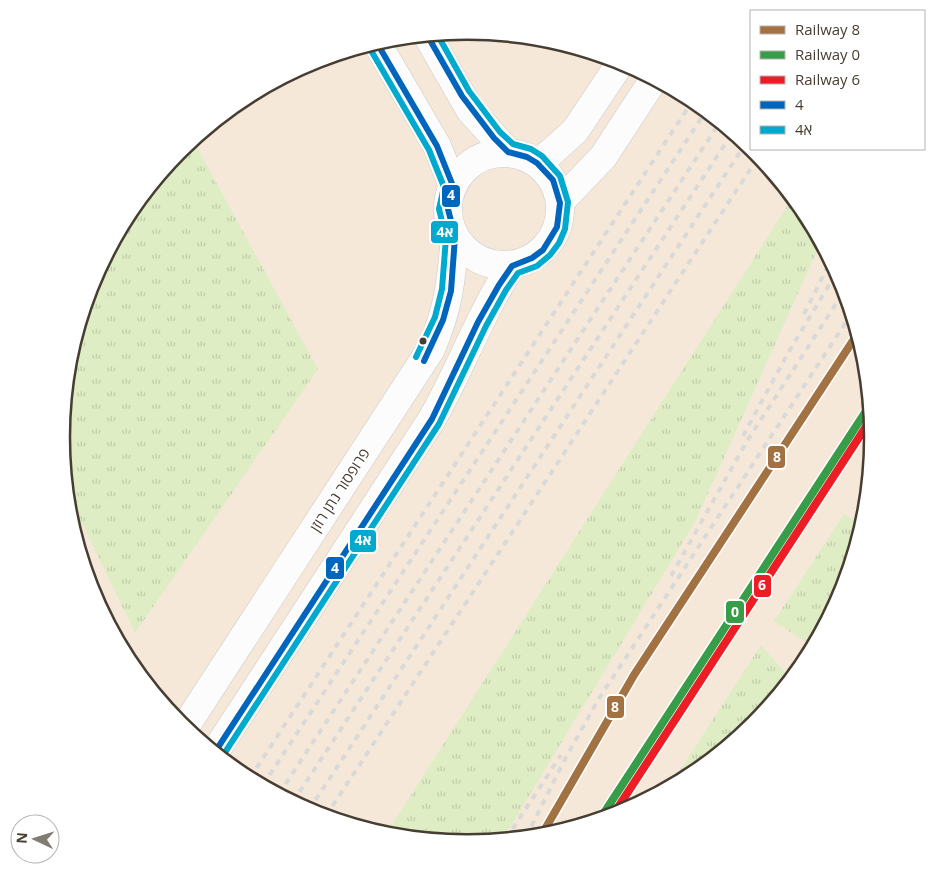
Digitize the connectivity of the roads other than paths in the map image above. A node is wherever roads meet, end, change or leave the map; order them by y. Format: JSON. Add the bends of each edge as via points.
{"nodes":[{"id":1,"x":431,"y":42,"type":"edge"},
{"id":2,"x":381,"y":50,"type":"edge"},
{"id":3,"x":617,"y":69,"type":"edge"},
{"id":4,"x":650,"y":85,"type":"edge"},
{"id":5,"x":508,"y":152,"type":"junction"},
{"id":6,"x":538,"y":164,"type":"junction"},
{"id":7,"x":453,"y":186,"type":"junction"},
{"id":8,"x":560,"y":202,"type":"junction"},
{"id":9,"x":455,"y":237,"type":"junction"},
{"id":10,"x":512,"y":265,"type":"junction"},
{"id":11,"x":189,"y":720,"type":"edge"},
{"id":12,"x":219,"y":746,"type":"edge"}],
"edges":[{"from":1,"to":5,"type":"street","via":[[470,110]]},
{"from":2,"to":7,"type":"street","via":[[438,146]]},
{"from":3,"to":6,"type":"street","via":[[575,131]]},
{"from":4,"to":8,"type":"street","via":[[603,157]]},
{"from":5,"to":6,"type":"street"},
{"from":5,"to":7,"type":"street","via":[[488,155],[470,164]]},
{"from":6,"to":8,"type":"street","via":[[549,174]]},
{"from":7,"to":9,"type":"street","via":[[448,209]]},
{"from":8,"to":10,"type":"street","via":[[560,219],[544,250],[529,260]]},
{"from":9,"to":10,"type":"street","via":[[479,260],[495,265]]},
{"from":9,"to":11,"type":"street","name":"פרופסור נתן רוזן","via":[[451,291],[431,349]]},
{"from":10,"to":12,"type":"street","via":[[484,313],[451,386],[432,419]]}]}
